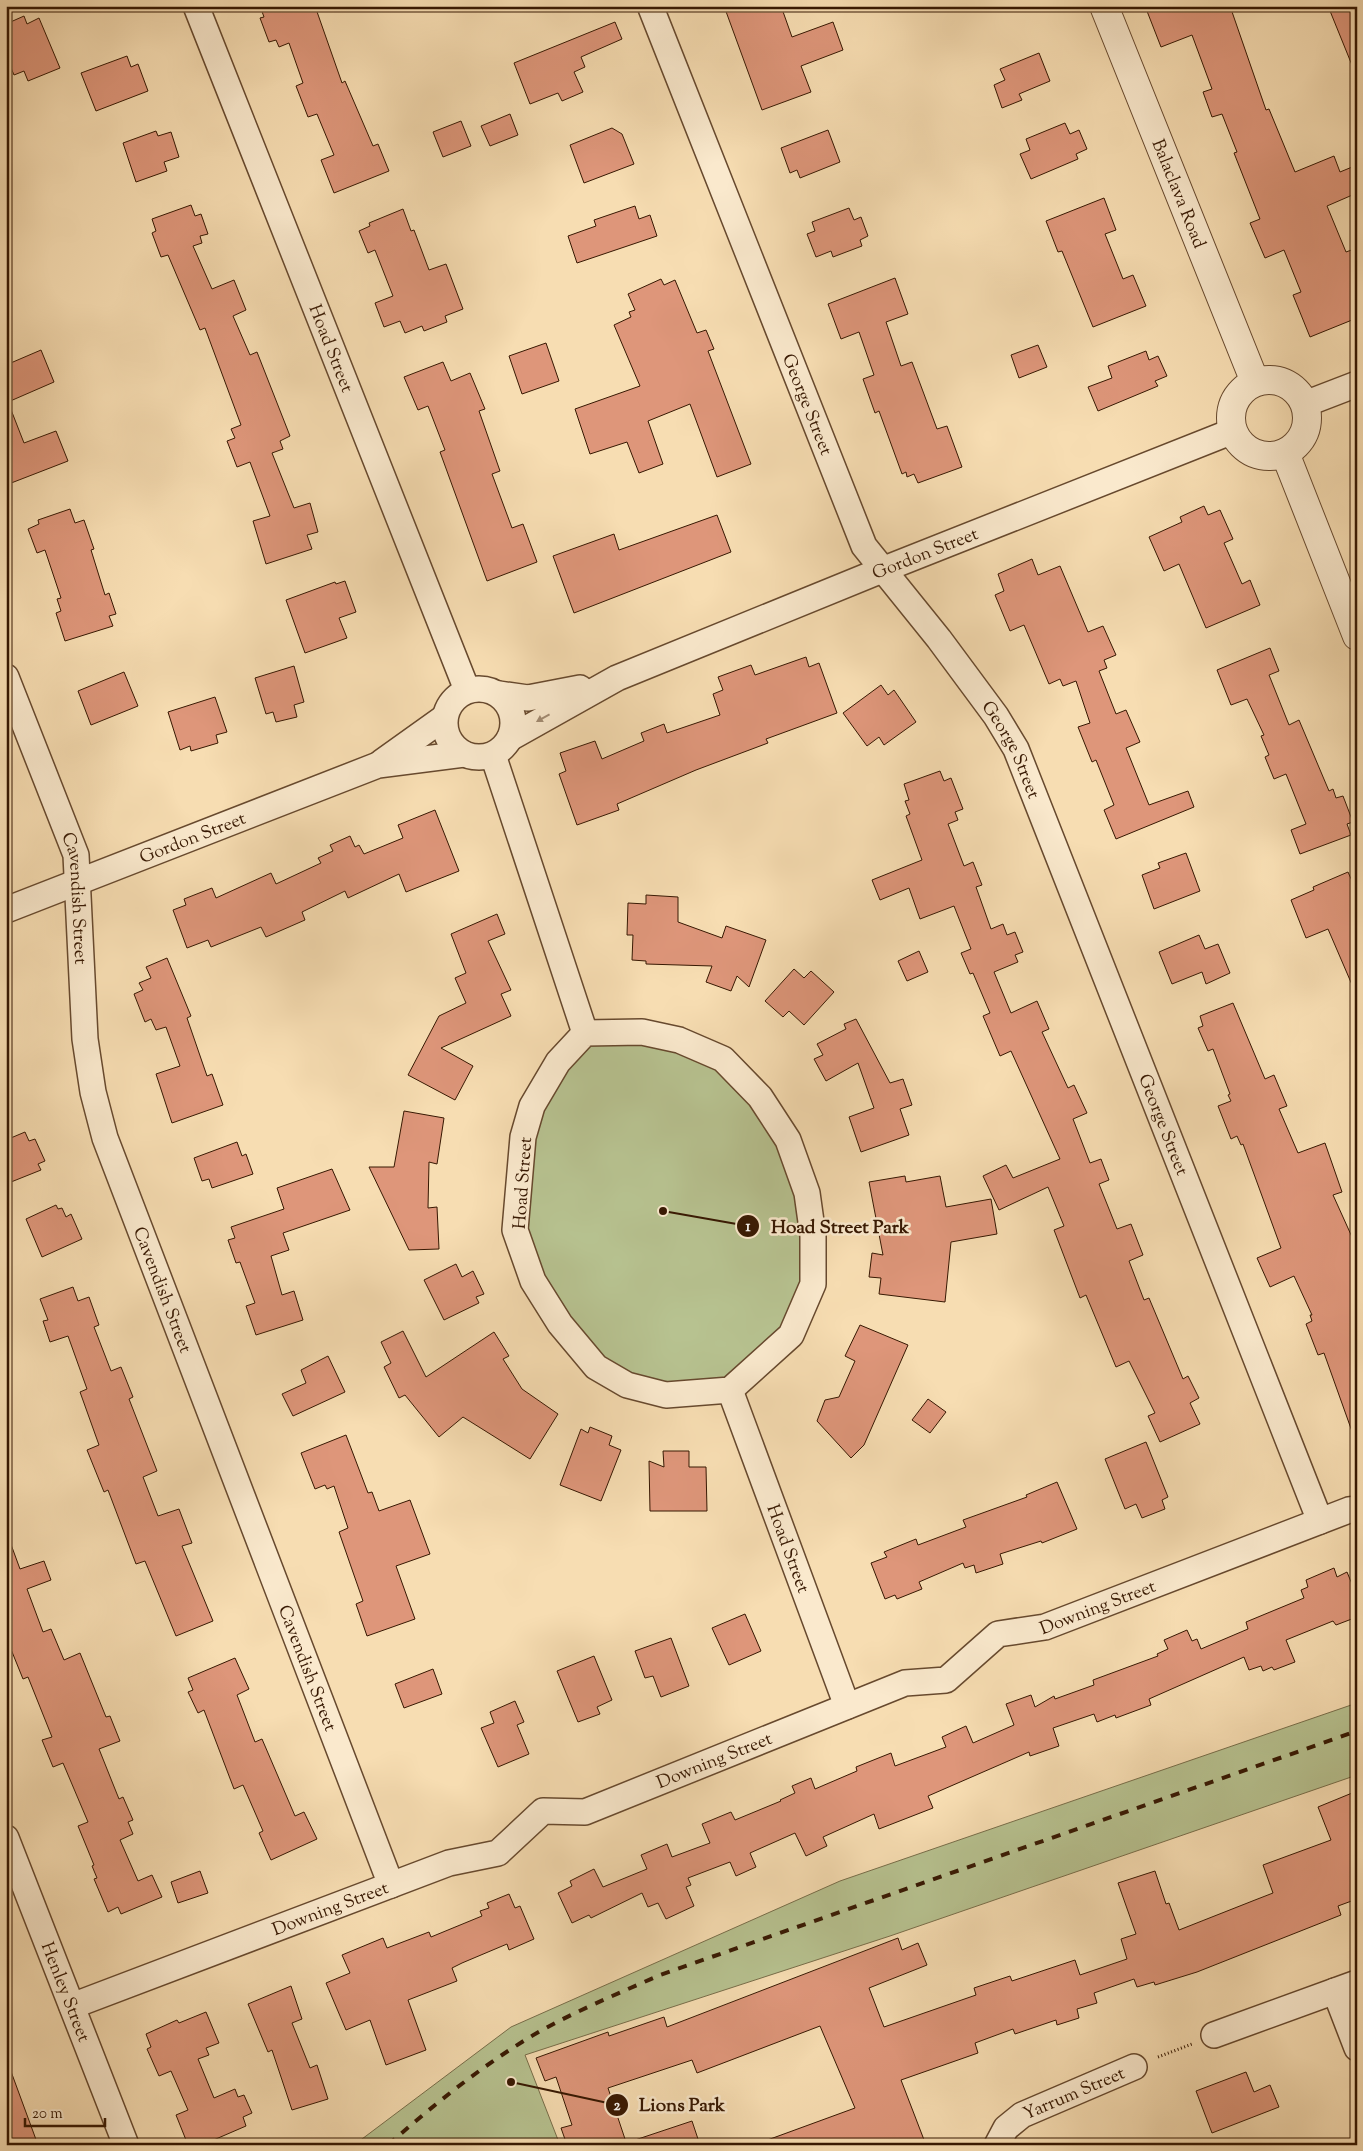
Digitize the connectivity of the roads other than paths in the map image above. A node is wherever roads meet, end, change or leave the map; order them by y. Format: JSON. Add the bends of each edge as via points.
{"nodes":[{"id":1,"x":196,"y":6,"type":"edge"},
{"id":2,"x":1104,"y":6,"type":"edge"},
{"id":3,"x":651,"y":8,"type":"dead end"},
{"id":4,"x":1255,"y":382,"type":"junction"},
{"id":5,"x":1357,"y":384,"type":"edge"},
{"id":6,"x":1305,"y":404,"type":"junction"},
{"id":7,"x":1233,"y":431,"type":"junction"},
{"id":8,"x":1286,"y":453,"type":"junction"},
{"id":9,"x":882,"y":570,"type":"junction"},
{"id":10,"x":1357,"y":636,"type":"edge"},
{"id":11,"x":6,"y":678,"type":"edge"},
{"id":12,"x":617,"y":678,"type":"junction"},
{"id":13,"x":466,"y":690,"type":"junction"},
{"id":14,"x":499,"y":694,"type":"junction"},
{"id":15,"x":445,"y":717,"type":"junction"},
{"id":16,"x":501,"y":746,"type":"junction"},
{"id":17,"x":464,"y":754,"type":"junction"},
{"id":18,"x":378,"y":765,"type":"junction"},
{"id":19,"x":77,"y":883,"type":"junction"},
{"id":20,"x":6,"y":910,"type":"edge"},
{"id":21,"x":585,"y":1033,"type":"junction"},
{"id":22,"x":730,"y":1390,"type":"junction"},
{"id":23,"x":1357,"y":1509,"type":"edge"},
{"id":24,"x":1320,"y":1522,"type":"junction"},
{"id":25,"x":847,"y":1706,"type":"junction"},
{"id":26,"x":6,"y":1838,"type":"edge"},
{"id":27,"x":391,"y":1884,"type":"junction"},
{"id":28,"x":1346,"y":1987,"type":"edge"},
{"id":29,"x":72,"y":2006,"type":"junction"},
{"id":30,"x":1214,"y":2035,"type":"road end"},
{"id":31,"x":1357,"y":2048,"type":"edge"},
{"id":32,"x":1134,"y":2067,"type":"road end"},
{"id":33,"x":126,"y":2145,"type":"edge"},
{"id":34,"x":998,"y":2145,"type":"edge"}],
"edges":[{"from":1,"to":13,"type":"street","name":"Hoad Street"},
{"from":2,"to":4,"type":"street","name":"Balaclava Road"},
{"from":3,"to":9,"type":"street","name":"George Street","via":[[864,546]]},
{"from":4,"to":6,"type":"street","via":[[1272,379],[1284,382],[1295,389]]},
{"from":4,"to":7,"type":"street","via":[[1243,390],[1233,406]]},
{"from":5,"to":6,"type":"street"},
{"from":6,"to":8,"type":"street","via":[[1308,417],[1303,435]]},
{"from":7,"to":8,"type":"street","via":[[1239,441],[1254,453],[1273,456]]},
{"from":7,"to":9,"type":"street","name":"Gordon Street"},
{"from":8,"to":10,"type":"street"},
{"from":9,"to":12,"type":"street","name":"Gordon Street"},
{"from":9,"to":24,"type":"street","name":"George Street","via":[[956,662],[1016,749]]},
{"from":11,"to":19,"type":"street","name":"Cavendish Street","via":[[76,855]]},
{"from":12,"to":14,"type":"street","name":"Gordon Street","via":[[528,698]]},
{"from":12,"to":16,"type":"street","name":"Gordon Street","one_way":true},
{"from":13,"to":14,"type":"street","via":[[486,689]]},
{"from":13,"to":15,"type":"street","via":[[455,698]]},
{"from":14,"to":16,"type":"street","via":[[511,709],[513,729]]},
{"from":15,"to":17,"type":"street","via":[[448,739]]},
{"from":15,"to":18,"type":"street","name":"Gordon Street"},
{"from":16,"to":17,"type":"street","via":[[479,758]]},
{"from":16,"to":21,"type":"street"},
{"from":17,"to":18,"type":"street","name":"Gordon Street"},
{"from":18,"to":19,"type":"street","name":"Gordon Street"},
{"from":19,"to":20,"type":"street","name":"Gordon Street"},
{"from":19,"to":27,"type":"street","name":"Cavendish Street","via":[[85,1039],[105,1138]]},
{"from":21,"to":22,"type":"street","name":"Hoad Street","via":[[558,1062],[532,1106],[523,1137],[515,1230],[533,1281],[560,1324],[596,1368],[627,1385],[666,1395]]},
{"from":21,"to":22,"type":"street","via":[[642,1032],[679,1040],[724,1059],[760,1097],[788,1140],[807,1193],[813,1236],[813,1284],[791,1335]]},
{"from":22,"to":25,"type":"street","name":"Hoad Street"},
{"from":23,"to":24,"type":"street","name":"Downing Street"},
{"from":24,"to":25,"type":"street","name":"Downing Street","via":[[1045,1627],[998,1634],[946,1680],[905,1683]]},
{"from":25,"to":27,"type":"street","name":"Downing Street","via":[[585,1812],[543,1811],[498,1853],[449,1862]]},
{"from":26,"to":29,"type":"street","name":"Henley Street"},
{"from":27,"to":29,"type":"street","name":"Downing Street"},
{"from":28,"to":30,"type":"street"},
{"from":28,"to":31,"type":"street"},
{"from":29,"to":33,"type":"street","name":"Henley Street"},
{"from":32,"to":34,"type":"street","name":"Yarrum Street","via":[[1022,2115],[1006,2128]]}]}
